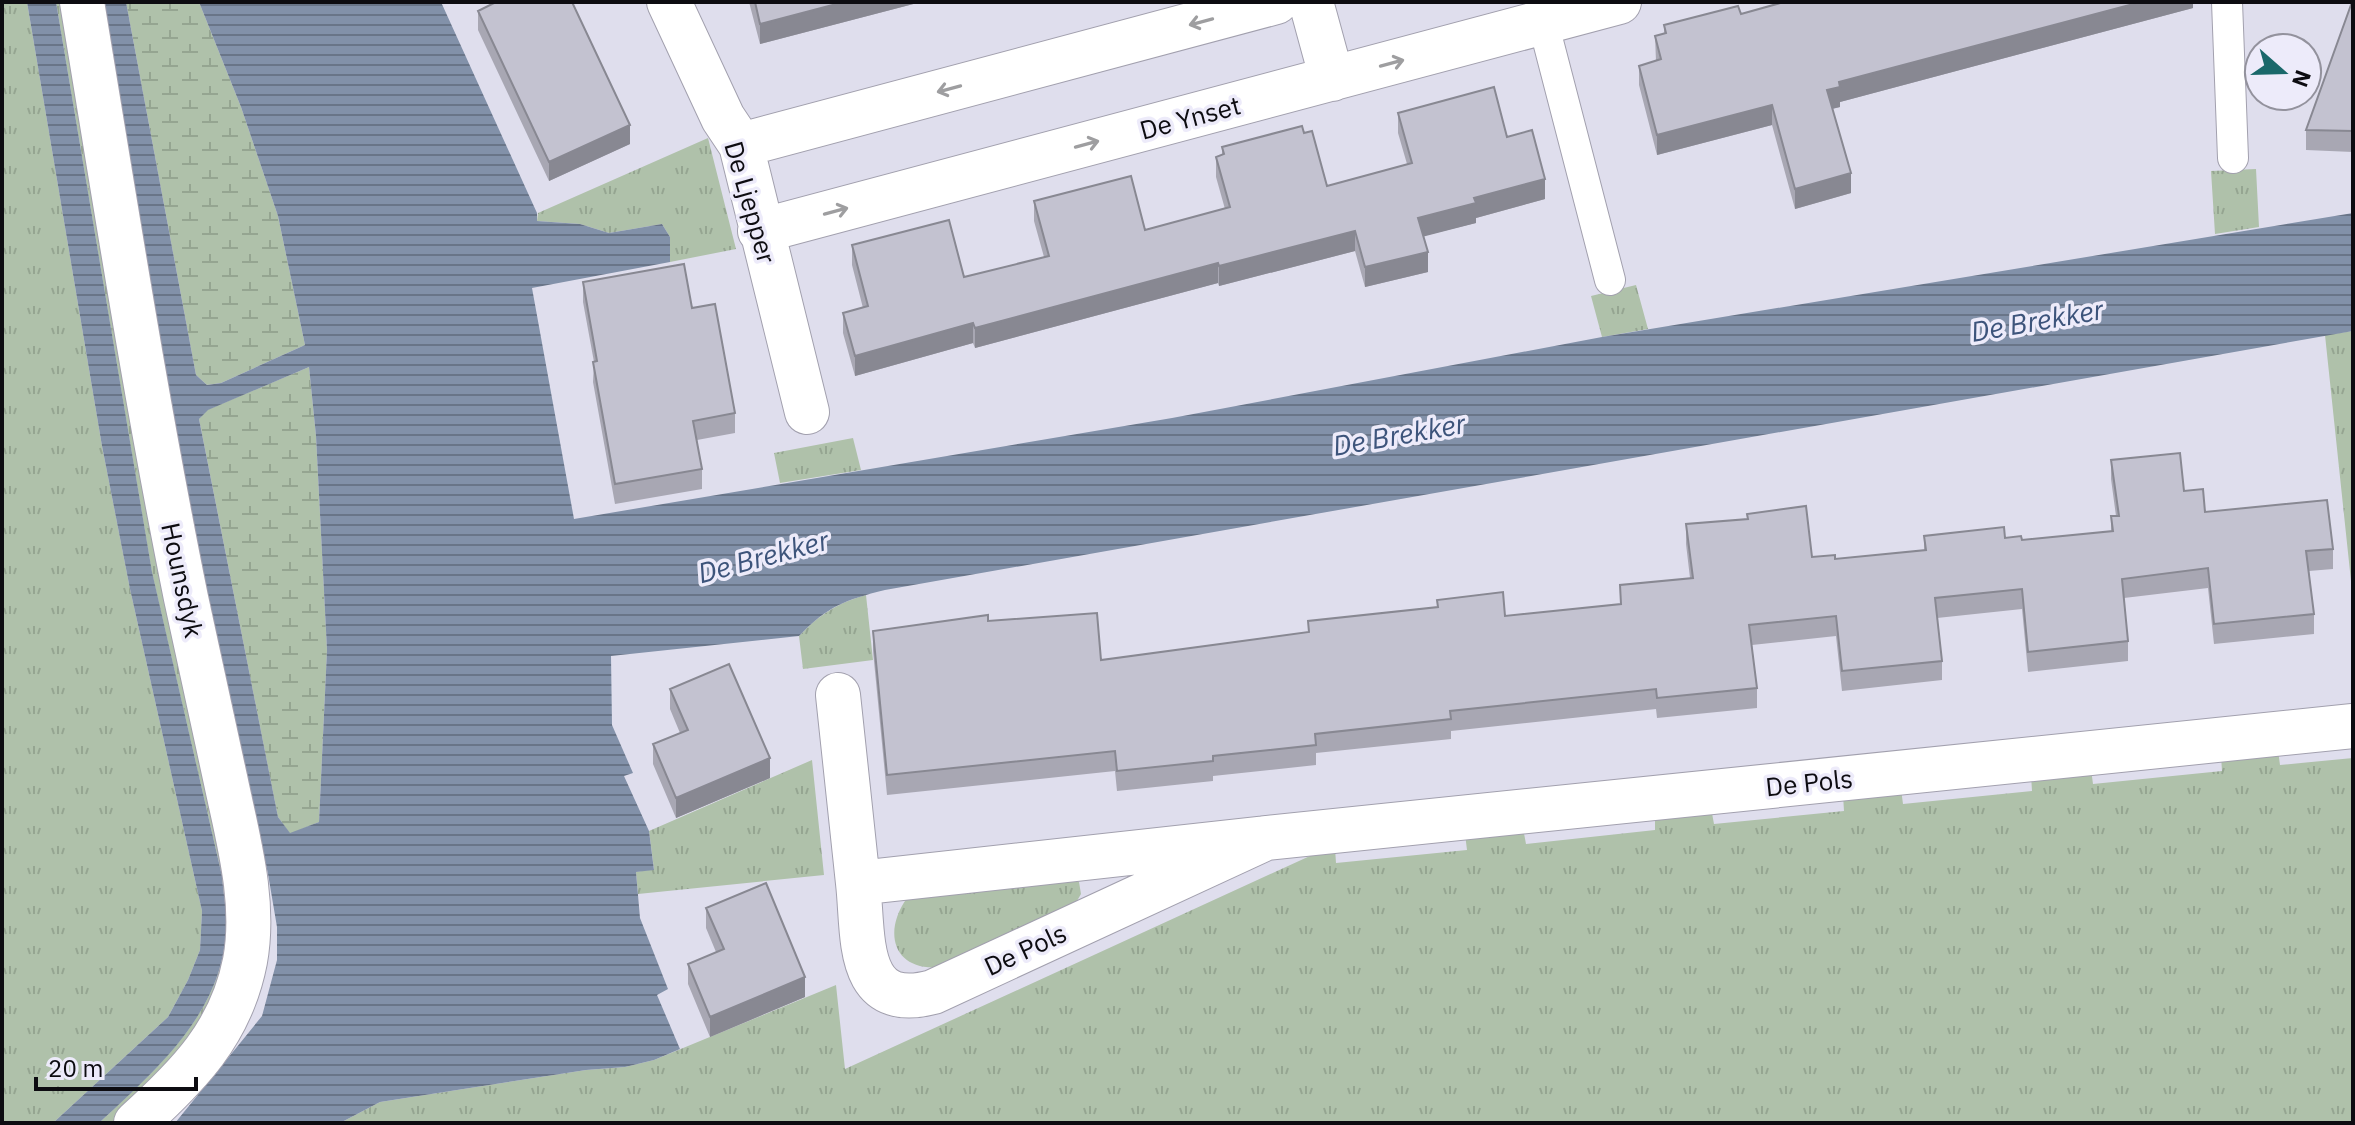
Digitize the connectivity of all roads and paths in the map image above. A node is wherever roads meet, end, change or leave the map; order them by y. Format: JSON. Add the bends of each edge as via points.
{"nodes":[{"id":1,"x":82,"y":2,"type":"edge"},
{"id":2,"x":669,"y":2,"type":"edge"},
{"id":3,"x":1276,"y":2,"type":"edge"},
{"id":4,"x":1311,"y":2,"type":"edge"},
{"id":5,"x":1619,"y":2,"type":"edge"},
{"id":6,"x":2227,"y":2,"type":"edge"},
{"id":7,"x":1543,"y":22,"type":"junction"},
{"id":8,"x":1332,"y":79,"type":"junction"},
{"id":9,"x":741,"y":145,"type":"junction"},
{"id":10,"x":2233,"y":158,"type":"dead end"},
{"id":11,"x":760,"y":231,"type":"junction"},
{"id":12,"x":1610,"y":280,"type":"dead end"},
{"id":13,"x":807,"y":412,"type":"dead end"},
{"id":14,"x":838,"y":695,"type":"dead end"},
{"id":15,"x":2353,"y":726,"type":"edge"},
{"id":16,"x":1266,"y":838,"type":"junction"},
{"id":17,"x":858,"y":883,"type":"junction"},
{"id":18,"x":136,"y":1123,"type":"edge"}],
"edges":[{"from":1,"to":18,"type":"street","name":"Hounsdyk","via":[[143,379],[243,863],[248,911],[237,998],[195,1067]]},
{"from":2,"to":9,"type":"street","name":"De Ljepper"},
{"from":3,"to":9,"type":"street","one_way":true},
{"from":4,"to":8,"type":"street"},
{"from":5,"to":7,"type":"street","name":"De Ynset"},
{"from":6,"to":10,"type":"lane"},
{"from":8,"to":7,"type":"street","name":"De Ynset","one_way":true},
{"from":7,"to":12,"type":"lane"},
{"from":11,"to":8,"type":"street","name":"De Ynset","one_way":true},
{"from":9,"to":11,"type":"street","name":"De Ljepper"},
{"from":11,"to":13,"type":"street","name":"De Ljepper"},
{"from":14,"to":17,"type":"street","name":"De Pols"},
{"from":15,"to":16,"type":"street","name":"De Pols"},
{"from":16,"to":17,"type":"street","name":"De Pols"},
{"from":16,"to":17,"type":"street","name":"De Pols","via":[[915,997],[878,985],[867,969]]}]}
